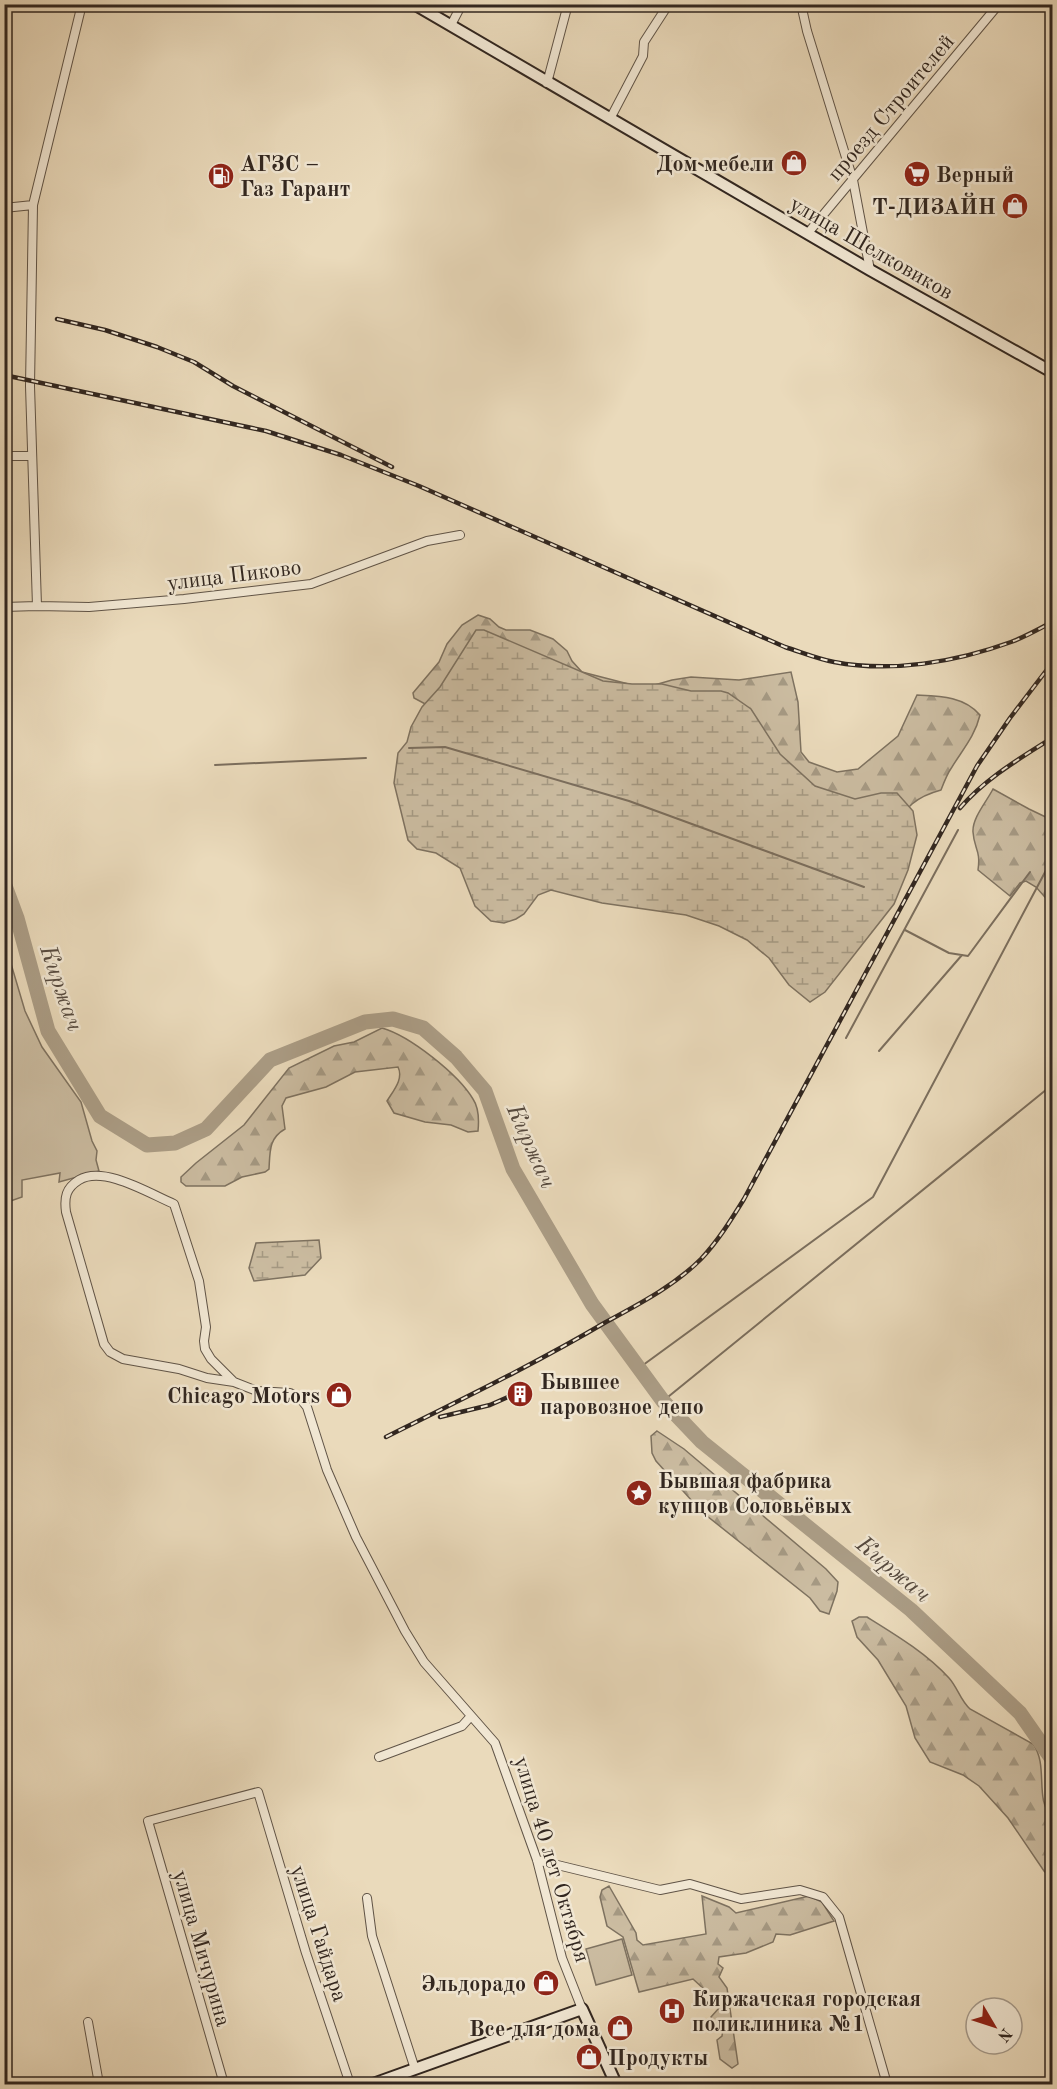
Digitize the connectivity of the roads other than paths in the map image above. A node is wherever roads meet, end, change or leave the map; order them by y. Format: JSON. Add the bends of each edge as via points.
{"nodes":[{"id":1,"x":82,"y":4,"type":"edge"},
{"id":2,"x":414,"y":4,"type":"edge"},
{"id":3,"x":462,"y":4,"type":"edge"},
{"id":4,"x":568,"y":4,"type":"edge"},
{"id":5,"x":666,"y":4,"type":"edge"},
{"id":6,"x":801,"y":4,"type":"edge"},
{"id":7,"x":999,"y":4,"type":"edge"},
{"id":8,"x":451,"y":25,"type":"junction"},
{"id":9,"x":547,"y":83,"type":"junction"},
{"id":10,"x":610,"y":119,"type":"junction"},
{"id":11,"x":853,"y":180,"type":"junction"},
{"id":12,"x":33,"y":205,"type":"junction"},
{"id":13,"x":4,"y":208,"type":"edge"},
{"id":14,"x":808,"y":233,"type":"junction"},
{"id":15,"x":870,"y":270,"type":"junction"},
{"id":16,"x":1053,"y":372,"type":"edge"},
{"id":17,"x":4,"y":456,"type":"edge"},
{"id":18,"x":32,"y":456,"type":"junction"},
{"id":19,"x":460,"y":535,"type":"dead end"},
{"id":20,"x":37,"y":606,"type":"junction"},
{"id":21,"x":4,"y":608,"type":"edge"},
{"id":22,"x":234,"y":1382,"type":"junction"},
{"id":23,"x":471,"y":1716,"type":"junction"},
{"id":24,"x":379,"y":1757,"type":"dead end"},
{"id":25,"x":148,"y":1821,"type":"joint"},
{"id":26,"x":537,"y":1860,"type":"junction"},
{"id":27,"x":367,"y":1899,"type":"dead end"},
{"id":28,"x":582,"y":2009,"type":"junction"},
{"id":29,"x":88,"y":2022,"type":"dead end"},
{"id":30,"x":415,"y":2069,"type":"junction"},
{"id":31,"x":99,"y":2085,"type":"edge"},
{"id":32,"x":224,"y":2085,"type":"edge"},
{"id":33,"x":350,"y":2085,"type":"edge"},
{"id":34,"x":373,"y":2085,"type":"edge"},
{"id":35,"x":616,"y":2085,"type":"edge"},
{"id":36,"x":887,"y":2085,"type":"edge"}],
"edges":[{"from":1,"to":12,"type":"street"},
{"from":2,"to":8,"type":"street","name":"улица Шелковиков"},
{"from":3,"to":8,"type":"street"},
{"from":4,"to":9,"type":"street"},
{"from":5,"to":10,"type":"street","via":[[644,42],[643,56]]},
{"from":6,"to":11,"type":"street"},
{"from":7,"to":11,"type":"street","name":"проезд Строителей"},
{"from":8,"to":9,"type":"street","name":"улица Шелковиков"},
{"from":9,"to":10,"type":"street","name":"улица Шелковиков"},
{"from":10,"to":14,"type":"street","name":"улица Шелковиков"},
{"from":11,"to":14,"type":"street","name":"проезд Строителей"},
{"from":11,"to":15,"type":"street"},
{"from":12,"to":13,"type":"street"},
{"from":12,"to":18,"type":"street"},
{"from":14,"to":15,"type":"street","name":"улица Шелковиков"},
{"from":15,"to":16,"type":"street","name":"улица Шелковиков"},
{"from":17,"to":18,"type":"street"},
{"from":18,"to":20,"type":"street"},
{"from":19,"to":20,"type":"street","name":"улица Пиково","via":[[427,541],[311,584],[89,607]]},
{"from":20,"to":21,"type":"street","name":"улица Пиково"},
{"from":22,"to":22,"type":"street","via":[[123,1359],[110,1352],[104,1344],[66,1212],[64,1198],[70,1185],[84,1177],[100,1175],[174,1204],[199,1281],[205,1349]]},
{"from":22,"to":23,"type":"street","name":"улица 40 лет Октября","via":[[268,1394],[290,1393],[307,1407],[327,1470],[356,1537],[405,1631],[424,1662]]},
{"from":23,"to":24,"type":"street","via":[[462,1726]]},
{"from":23,"to":26,"type":"street","name":"улица 40 лет Октября","via":[[495,1743]]},
{"from":25,"to":32,"type":"street","name":"улица Мичурина"},
{"from":25,"to":33,"type":"street","name":"улица Гайдара","via":[[258,1792]]},
{"from":26,"to":28,"type":"street","name":"улица 40 лет Октября","via":[[562,1958]]},
{"from":26,"to":36,"type":"street","via":[[660,1890],[690,1884],[741,1899],[800,1890],[823,1897],[839,1917]]},
{"from":27,"to":30,"type":"street","via":[[372,1936]]},
{"from":28,"to":30,"type":"street"},
{"from":28,"to":35,"type":"street","name":"улица 40 лет Октября"},
{"from":29,"to":31,"type":"street"},
{"from":30,"to":34,"type":"street"}]}
